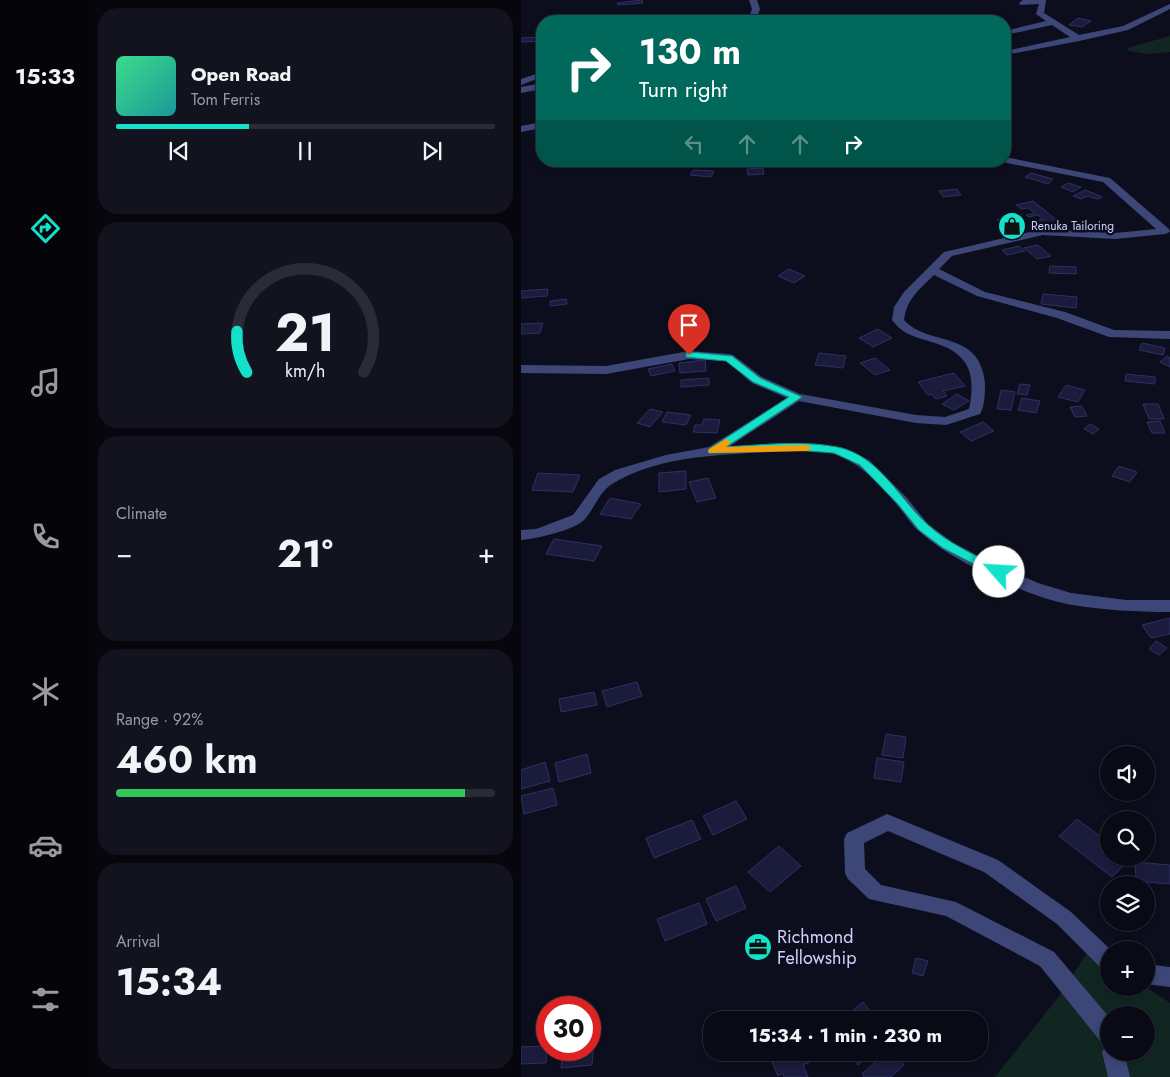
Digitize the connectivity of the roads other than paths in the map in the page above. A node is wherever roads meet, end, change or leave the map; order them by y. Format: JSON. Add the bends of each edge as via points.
{"nodes":[{"id":1,"x":753,"y":0,"type":"edge"},
{"id":2,"x":1028,"y":0,"type":"edge"},
{"id":3,"x":1170,"y":6,"type":"edge"},
{"id":4,"x":754,"y":15,"type":"edge"},
{"id":5,"x":1051,"y":22,"type":"junction"},
{"id":6,"x":1011,"y":32,"type":"edge"},
{"id":7,"x":1079,"y":39,"type":"junction"},
{"id":8,"x":1011,"y":52,"type":"edge"},
{"id":9,"x":536,"y":76,"type":"edge"},
{"id":10,"x":521,"y":82,"type":"edge"},
{"id":11,"x":536,"y":87,"type":"edge"},
{"id":12,"x":521,"y":90,"type":"edge"},
{"id":13,"x":536,"y":126,"type":"edge"},
{"id":14,"x":521,"y":129,"type":"edge"},
{"id":15,"x":1011,"y":161,"type":"edge"},
{"id":16,"x":1168,"y":231,"type":"edge"},
{"id":17,"x":931,"y":270,"type":"junction"},
{"id":18,"x":1170,"y":335,"type":"edge"},
{"id":19,"x":521,"y":369,"type":"edge"},
{"id":20,"x":797,"y":397,"type":"junction"},
{"id":21,"x":713,"y":451,"type":"junction"},
{"id":22,"x":521,"y":535,"type":"edge"},
{"id":23,"x":1170,"y":606,"type":"edge"},
{"id":24,"x":1100,"y":953,"type":"edge"},
{"id":25,"x":1155,"y":975,"type":"edge"},
{"id":26,"x":1170,"y":977,"type":"edge"},
{"id":27,"x":1100,"y":1023,"type":"edge"},
{"id":28,"x":1115,"y":1061,"type":"edge"},
{"id":29,"x":1119,"y":1077,"type":"edge"}],
"edges":[{"from":1,"to":4,"type":"street"},
{"from":2,"to":5,"type":"street","via":[[1023,3],[1043,2],[1040,14]]},
{"from":3,"to":7,"type":"street","via":[[1125,28]]},
{"from":5,"to":6,"type":"street"},
{"from":5,"to":7,"type":"street"},
{"from":7,"to":8,"type":"street"},
{"from":9,"to":10,"type":"street"},
{"from":11,"to":12,"type":"street"},
{"from":13,"to":14,"type":"street"},
{"from":15,"to":16,"type":"street","via":[[1106,180]]},
{"from":16,"to":17,"type":"street","via":[[1115,236],[1043,232],[948,254]]},
{"from":17,"to":18,"type":"street","via":[[981,294],[1113,334]]},
{"from":17,"to":20,"type":"street","via":[[908,294],[900,307],[898,320],[916,335],[954,346],[972,360],[979,382],[975,411],[946,421],[916,419]]},
{"from":19,"to":20,"type":"street","via":[[606,370],[689,355],[729,358],[757,380]]},
{"from":20,"to":21,"type":"street"},
{"from":21,"to":22,"type":"street","via":[[620,473],[604,482],[578,518],[539,534]]},
{"from":21,"to":23,"type":"street","via":[[795,447],[836,450],[864,463],[923,527],[947,546],[983,565],[1032,587],[1070,599],[1126,606]]},
{"from":24,"to":27,"type":"street","via":[[1064,918],[991,866],[887,822],[854,839],[855,872],[876,893],[949,908],[1047,959]]},
{"from":25,"to":26,"type":"street"},
{"from":28,"to":29,"type":"street"}]}
